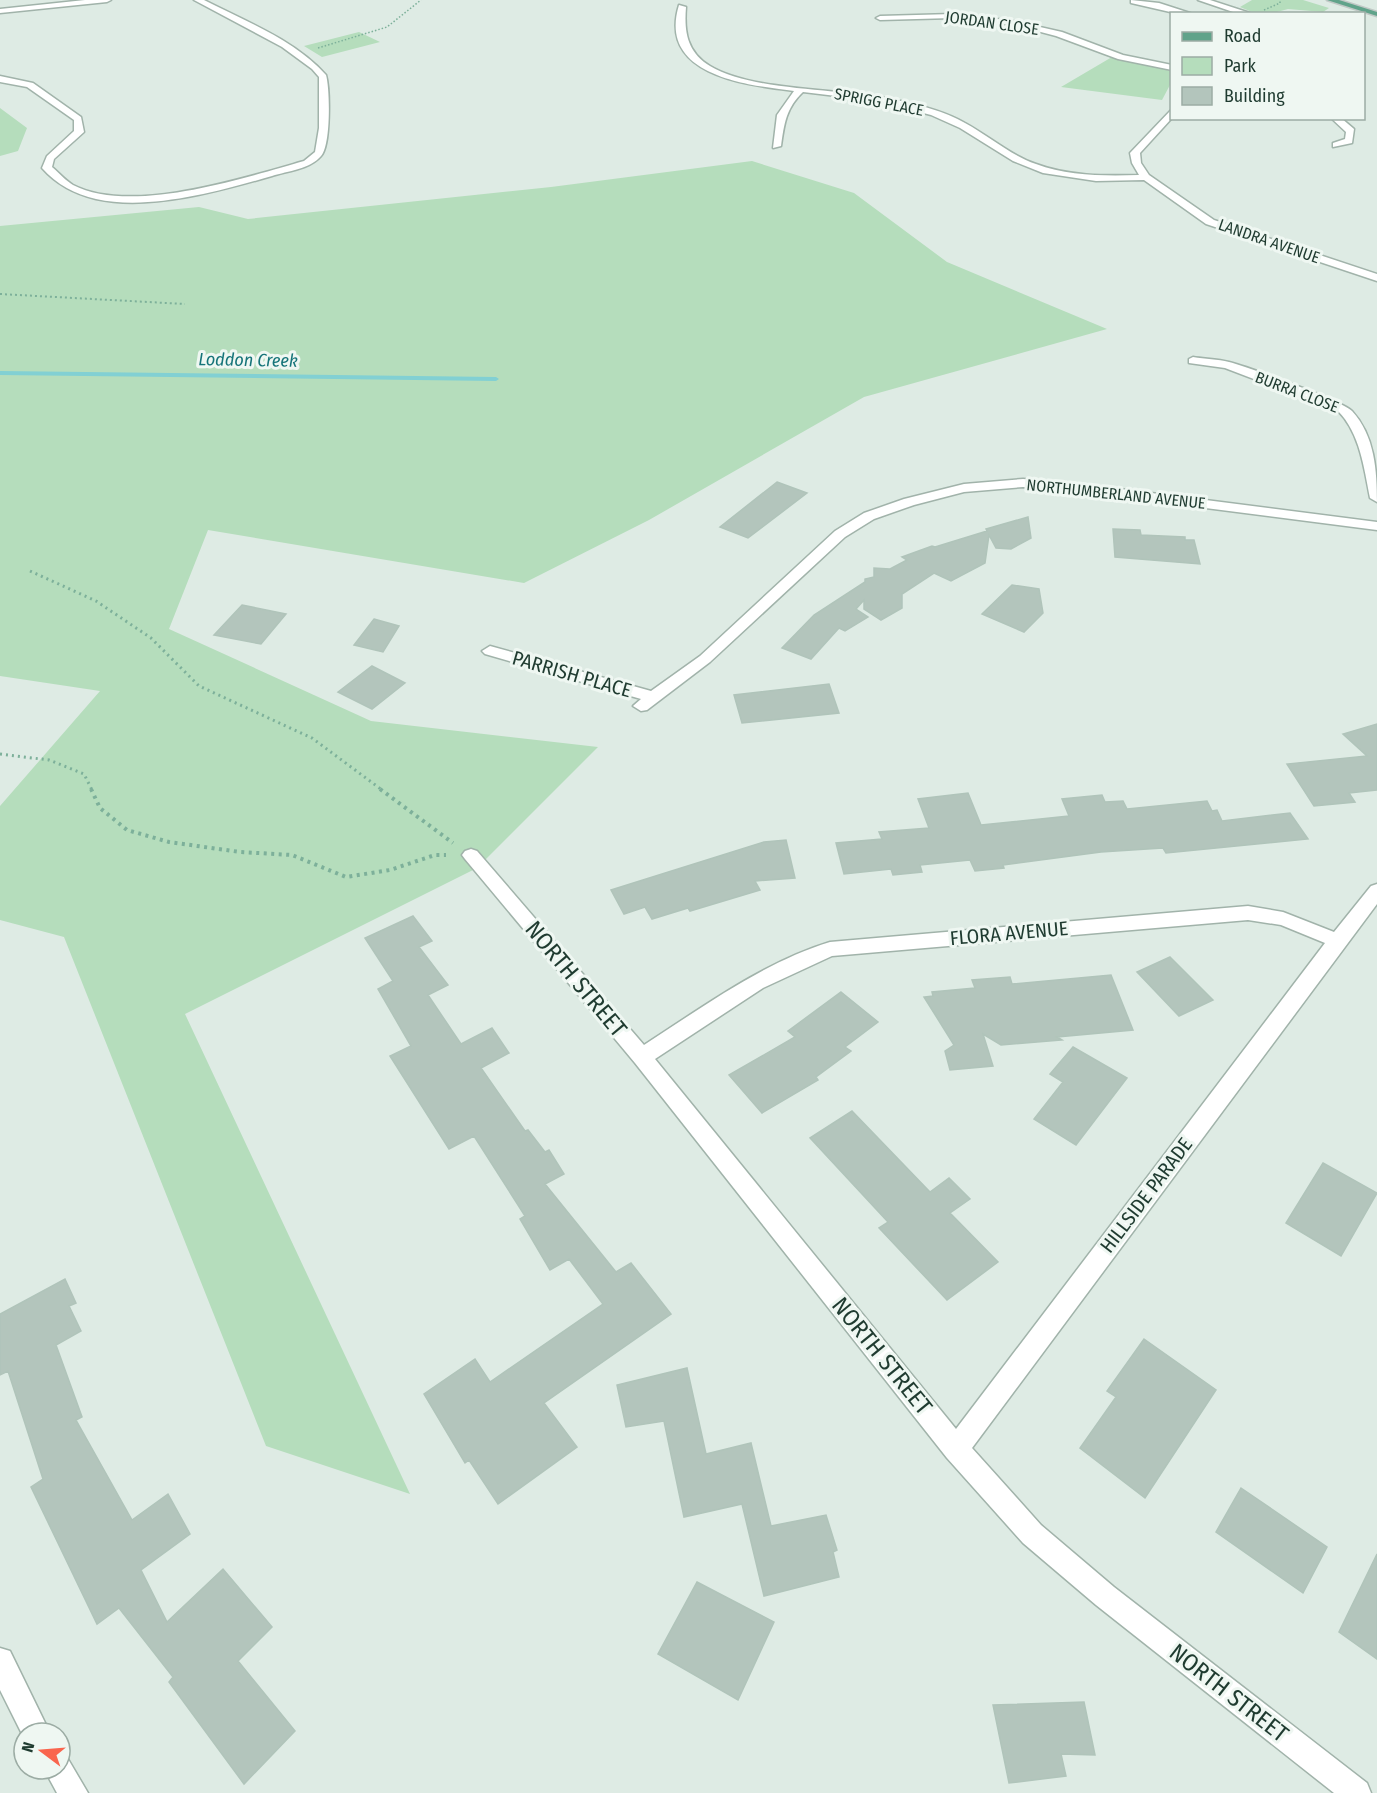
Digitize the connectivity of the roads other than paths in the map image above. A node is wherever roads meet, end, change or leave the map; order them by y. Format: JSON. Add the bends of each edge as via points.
{"nodes":[{"id":1,"x":107,"y":0,"type":"edge"},
{"id":2,"x":198,"y":0,"type":"edge"},
{"id":3,"x":1202,"y":0,"type":"edge"},
{"id":4,"x":1331,"y":0,"type":"edge"},
{"id":5,"x":1346,"y":0,"type":"edge"},
{"id":6,"x":1134,"y":1,"type":"edge"},
{"id":7,"x":682,"y":7,"type":"dead end"},
{"id":8,"x":0,"y":11,"type":"edge"},
{"id":9,"x":1182,"y":12,"type":"edge"},
{"id":10,"x":1242,"y":12,"type":"edge"},
{"id":11,"x":1377,"y":12,"type":"edge"},
{"id":12,"x":880,"y":18,"type":"dead end"},
{"id":13,"x":1170,"y":68,"type":"edge"},
{"id":14,"x":0,"y":79,"type":"edge"},
{"id":15,"x":800,"y":90,"type":"junction"},
{"id":16,"x":1170,"y":114,"type":"edge"},
{"id":17,"x":1338,"y":120,"type":"edge"},
{"id":18,"x":1336,"y":145,"type":"dead end"},
{"id":19,"x":776,"y":147,"type":"dead end"},
{"id":20,"x":1146,"y":177,"type":"junction"},
{"id":21,"x":1377,"y":278,"type":"edge"},
{"id":22,"x":1193,"y":361,"type":"dead end"},
{"id":23,"x":1377,"y":498,"type":"edge"},
{"id":24,"x":1377,"y":526,"type":"edge"},
{"id":25,"x":490,"y":651,"type":"dead end"},
{"id":26,"x":647,"y":702,"type":"joint"},
{"id":27,"x":471,"y":855,"type":"road end"},
{"id":28,"x":1377,"y":891,"type":"edge"},
{"id":29,"x":1336,"y":941,"type":"junction"},
{"id":30,"x":642,"y":1058,"type":"junction"},
{"id":31,"x":956,"y":1449,"type":"junction"},
{"id":32,"x":0,"y":1661,"type":"edge"},
{"id":33,"x":30,"y":1721,"type":"edge"},
{"id":34,"x":1357,"y":1793,"type":"edge"}],
"edges":[{"from":1,"to":8,"type":"street"},
{"from":2,"to":14,"type":"street","via":[[297,54],[313,64],[323,77],[324,128],[319,153],[307,163],[163,198],[111,197],[81,191],[47,168],[50,158],[79,132],[78,118],[30,85]]},
{"from":3,"to":10,"type":"street"},
{"from":4,"to":11,"type":"main road"},
{"from":5,"to":11,"type":"main road"},
{"from":6,"to":9,"type":"street"},
{"from":7,"to":15,"type":"street","name":"SPRIGG PLACE","via":[[682,43],[697,61],[718,73]]},
{"from":12,"to":13,"type":"street","name":"JORDAN CLOSE","via":[[953,16],[1014,23],[1121,57]]},
{"from":15,"to":19,"type":"street","via":[[786,102]]},
{"from":15,"to":20,"type":"street","name":"SPRIGG PLACE","via":[[886,100],[940,115],[1018,160],[1071,176]]},
{"from":16,"to":20,"type":"street","via":[[1136,153],[1138,168]]},
{"from":17,"to":18,"type":"street","via":[[1352,131],[1352,136]]},
{"from":20,"to":21,"type":"street","name":"LANDRA AVENUE","via":[[1216,224]]},
{"from":22,"to":23,"type":"street","name":"BURRA CLOSE","via":[[1227,365],[1351,414]]},
{"from":24,"to":26,"type":"street","name":"NORTHUMBERLAND AVENUE","via":[[1073,487],[1023,483],[964,488],[869,516],[840,534],[705,659]]},
{"from":25,"to":26,"type":"street","name":"PARRISH PLACE"},
{"from":27,"to":30,"type":"street","name":"NORTH STREET"},
{"from":28,"to":29,"type":"street"},
{"from":29,"to":30,"type":"street","name":"FLORA AVENUE","via":[[1285,918],[1248,913],[830,949],[768,975]]},
{"from":29,"to":31,"type":"street","name":"HILLSIDE PARADE"},
{"from":30,"to":31,"type":"street","name":"NORTH STREET"},
{"from":31,"to":34,"type":"street","name":"NORTH STREET","via":[[1041,1542]]},
{"from":32,"to":33,"type":"street"}]}
